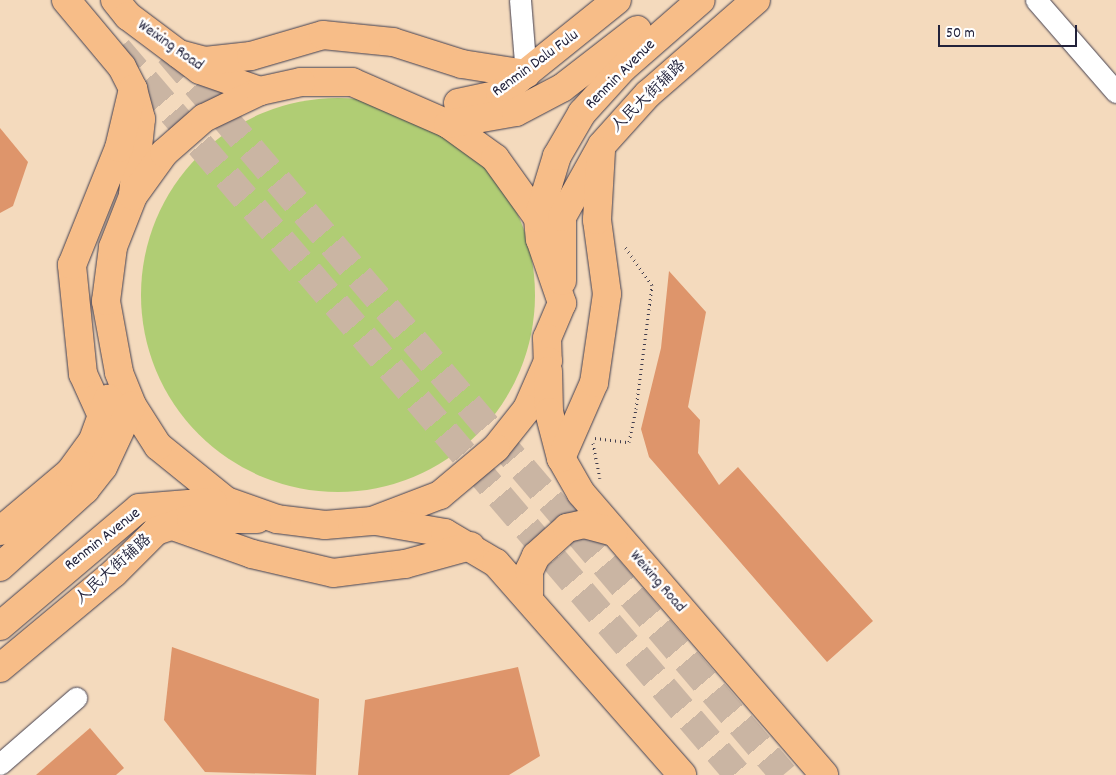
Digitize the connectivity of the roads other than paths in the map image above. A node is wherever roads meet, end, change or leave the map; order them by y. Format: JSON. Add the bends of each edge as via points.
{"nodes":[{"id":1,"x":66,"y":0,"type":"edge"},
{"id":2,"x":114,"y":0,"type":"edge"},
{"id":3,"x":520,"y":0,"type":"edge"},
{"id":4,"x":617,"y":0,"type":"edge"},
{"id":5,"x":672,"y":0,"type":"edge"},
{"id":6,"x":701,"y":0,"type":"edge"},
{"id":7,"x":756,"y":0,"type":"edge"},
{"id":8,"x":1036,"y":0,"type":"edge"},
{"id":9,"x":179,"y":54,"type":"junction"},
{"id":10,"x":526,"y":74,"type":"junction"},
{"id":11,"x":132,"y":89,"type":"junction"},
{"id":12,"x":260,"y":91,"type":"junction"},
{"id":13,"x":1116,"y":92,"type":"edge"},
{"id":14,"x":416,"y":109,"type":"junction"},
{"id":15,"x":448,"y":124,"type":"junction"},
{"id":16,"x":602,"y":145,"type":"junction"},
{"id":17,"x":133,"y":196,"type":"junction"},
{"id":18,"x":538,"y":218,"type":"junction"},
{"id":19,"x":562,"y":303,"type":"junction"},
{"id":20,"x":548,"y":361,"type":"junction"},
{"id":21,"x":119,"y":372,"type":"junction"},
{"id":22,"x":132,"y":405,"type":"junction"},
{"id":23,"x":102,"y":416,"type":"junction"},
{"id":24,"x":561,"y":458,"type":"junction"},
{"id":25,"x":226,"y":501,"type":"junction"},
{"id":26,"x":277,"y":519,"type":"junction"},
{"id":27,"x":372,"y":521,"type":"junction"},
{"id":28,"x":172,"y":526,"type":"junction"},
{"id":29,"x":0,"y":531,"type":"edge"},
{"id":30,"x":614,"y":532,"type":"junction"},
{"id":31,"x":471,"y":546,"type":"junction"},
{"id":32,"x":0,"y":567,"type":"edge"},
{"id":33,"x":529,"y":599,"type":"junction"},
{"id":34,"x":0,"y":626,"type":"edge"},
{"id":35,"x":0,"y":668,"type":"edge"},
{"id":36,"x":76,"y":698,"type":"dead end"},
{"id":37,"x":0,"y":764,"type":"edge"},
{"id":38,"x":682,"y":775,"type":"edge"},
{"id":39,"x":824,"y":775,"type":"edge"}],
"edges":[{"from":1,"to":11,"type":"main road","via":[[122,67]]},
{"from":2,"to":9,"type":"main road","name":"Weixing Road"},
{"from":3,"to":10,"type":"street"},
{"from":4,"to":10,"type":"main road","name":"Renmin Dalu Fulu"},
{"from":5,"to":15,"type":"main road","name":"Renmin Avenue","via":[[610,54],[562,88],[516,112]]},
{"from":6,"to":18,"type":"main road","name":"Renmin Avenue","via":[[623,68],[582,114],[557,156]]},
{"from":7,"to":16,"type":"main road","name":"人民大街辅路","via":[[648,94]]},
{"from":8,"to":13,"type":"street"},
{"from":9,"to":10,"type":"main road","via":[[205,61],[251,56],[323,36],[394,42],[462,64]]},
{"from":9,"to":12,"type":"main road","name":"Weixing Road","via":[[200,70]]},
{"from":10,"to":14,"type":"main road","name":"Renmin Dalu Fulu","via":[[484,100]]},
{"from":11,"to":17,"type":"main road","via":[[141,119]]},
{"from":11,"to":23,"type":"main road","via":[[119,148],[72,265],[83,374]]},
{"from":12,"to":14,"type":"main road","via":[[301,82],[352,82]]},
{"from":12,"to":17,"type":"main road","via":[[204,118],[164,153]]},
{"from":14,"to":15,"type":"main road"},
{"from":15,"to":18,"type":"main road","via":[[495,158]]},
{"from":16,"to":19,"type":"main road","name":"人民大街辅路","via":[[562,217]]},
{"from":16,"to":24,"type":"main road","via":[[597,220],[608,294],[594,383]]},
{"from":17,"to":21,"type":"main road","via":[[113,247],[106,301]]},
{"from":18,"to":19,"type":"main road","via":[[540,239]]},
{"from":19,"to":20,"type":"main road","name":"Weixing Road","via":[[547,338]]},
{"from":20,"to":24,"type":"main road","name":"Weixing Road","via":[[548,412]]},
{"from":20,"to":27,"type":"main road","via":[[527,409],[496,448],[440,495]]},
{"from":21,"to":22,"type":"main road"},
{"from":21,"to":23,"type":"main road"},
{"from":22,"to":25,"type":"main road","via":[[158,446]]},
{"from":22,"to":32,"type":"main road","via":[[104,466],[85,490]]},
{"from":23,"to":29,"type":"main road","via":[[93,440],[70,472]]},
{"from":24,"to":30,"type":"main road","name":"Weixing Road","via":[[582,493]]},
{"from":25,"to":26,"type":"main road"},
{"from":25,"to":34,"type":"main road","name":"Renmin Avenue","via":[[140,508]]},
{"from":26,"to":27,"type":"main road","via":[[325,525]]},
{"from":26,"to":28,"type":"main road","name":"人民大街辅路","via":[[191,520]]},
{"from":27,"to":31,"type":"main road","via":[[445,533]]},
{"from":28,"to":31,"type":"main road","via":[[252,554],[334,573],[405,564]]},
{"from":28,"to":35,"type":"main road","name":"人民大街辅路","via":[[156,531],[114,573]]},
{"from":30,"to":33,"type":"main road","via":[[584,524],[567,528],[536,556],[530,571]]},
{"from":30,"to":39,"type":"main road","name":"Weixing Road"},
{"from":31,"to":33,"type":"main road","via":[[496,563]]},
{"from":33,"to":38,"type":"main road"},
{"from":36,"to":37,"type":"street"}]}
